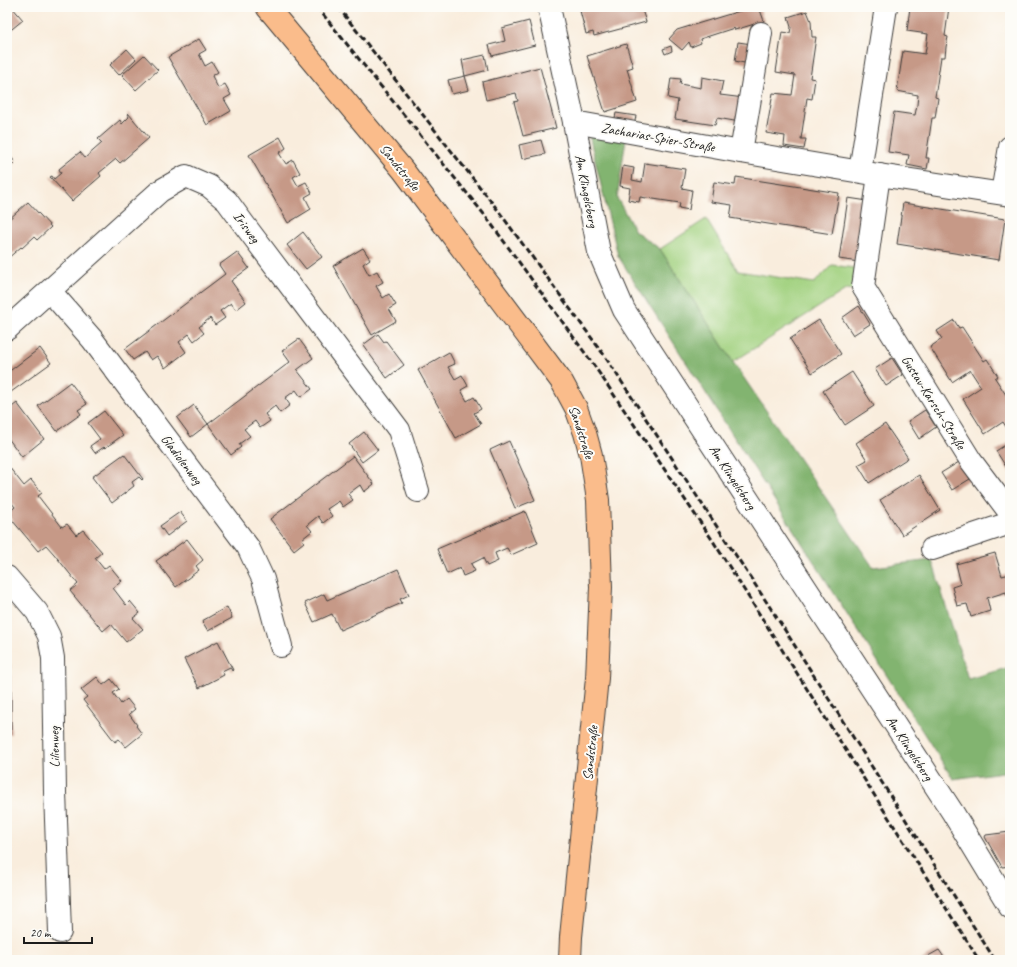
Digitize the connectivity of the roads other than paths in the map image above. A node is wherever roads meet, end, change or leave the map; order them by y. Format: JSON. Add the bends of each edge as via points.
{"nodes":[{"id":1,"x":267,"y":7,"type":"edge"},
{"id":2,"x":549,"y":7,"type":"edge"},
{"id":3,"x":886,"y":7,"type":"edge"},
{"id":4,"x":761,"y":33,"type":"dead end"},
{"id":5,"x":574,"y":122,"type":"junction"},
{"id":6,"x":1010,"y":147,"type":"edge"},
{"id":7,"x":741,"y":152,"type":"junction"},
{"id":8,"x":870,"y":173,"type":"junction"},
{"id":9,"x":1006,"y":194,"type":"edge"},
{"id":10,"x":50,"y":291,"type":"junction"},
{"id":11,"x":7,"y":329,"type":"edge"},
{"id":12,"x":418,"y":491,"type":"dead end"},
{"id":13,"x":1010,"y":513,"type":"edge"},
{"id":14,"x":1010,"y":523,"type":"edge"},
{"id":15,"x":932,"y":549,"type":"dead end"},
{"id":16,"x":7,"y":577,"type":"edge"},
{"id":17,"x":281,"y":646,"type":"dead end"},
{"id":18,"x":1010,"y":907,"type":"edge"},
{"id":19,"x":60,"y":932,"type":"dead end"},
{"id":20,"x":570,"y":960,"type":"edge"}],
"edges":[{"from":1,"to":20,"type":"main road","name":"Sandstraße","via":[[404,170],[553,369],[572,402],[585,433],[598,500],[601,586],[597,678]]},
{"from":2,"to":5,"type":"street","name":"Am Klingelsberg"},
{"from":3,"to":8,"type":"street"},
{"from":4,"to":7,"type":"street"},
{"from":5,"to":7,"type":"street","name":"Zacharias-Spier-Straße"},
{"from":5,"to":18,"type":"street","name":"Am Klingelsberg","via":[[599,252],[624,310],[953,813]]},
{"from":6,"to":9,"type":"street","name":"Zacharias-Spier-Straße"},
{"from":7,"to":8,"type":"street","name":"Zacharias-Spier-Straße"},
{"from":8,"to":9,"type":"street","name":"Zacharias-Spier-Straße"},
{"from":8,"to":13,"type":"street","name":"Gustav-Karsch-Straße","via":[[863,287],[971,461]]},
{"from":10,"to":11,"type":"street","name":"Irisweg"},
{"from":10,"to":12,"type":"street","name":"Irisweg","via":[[160,191],[186,176],[209,186],[227,201],[399,430]]},
{"from":10,"to":17,"type":"street","name":"Gladiolenweg","via":[[92,339],[248,546],[263,579]]},
{"from":14,"to":15,"type":"street"},
{"from":16,"to":19,"type":"street","name":"Lilienweg","via":[[37,612],[49,636],[52,650]]}]}
